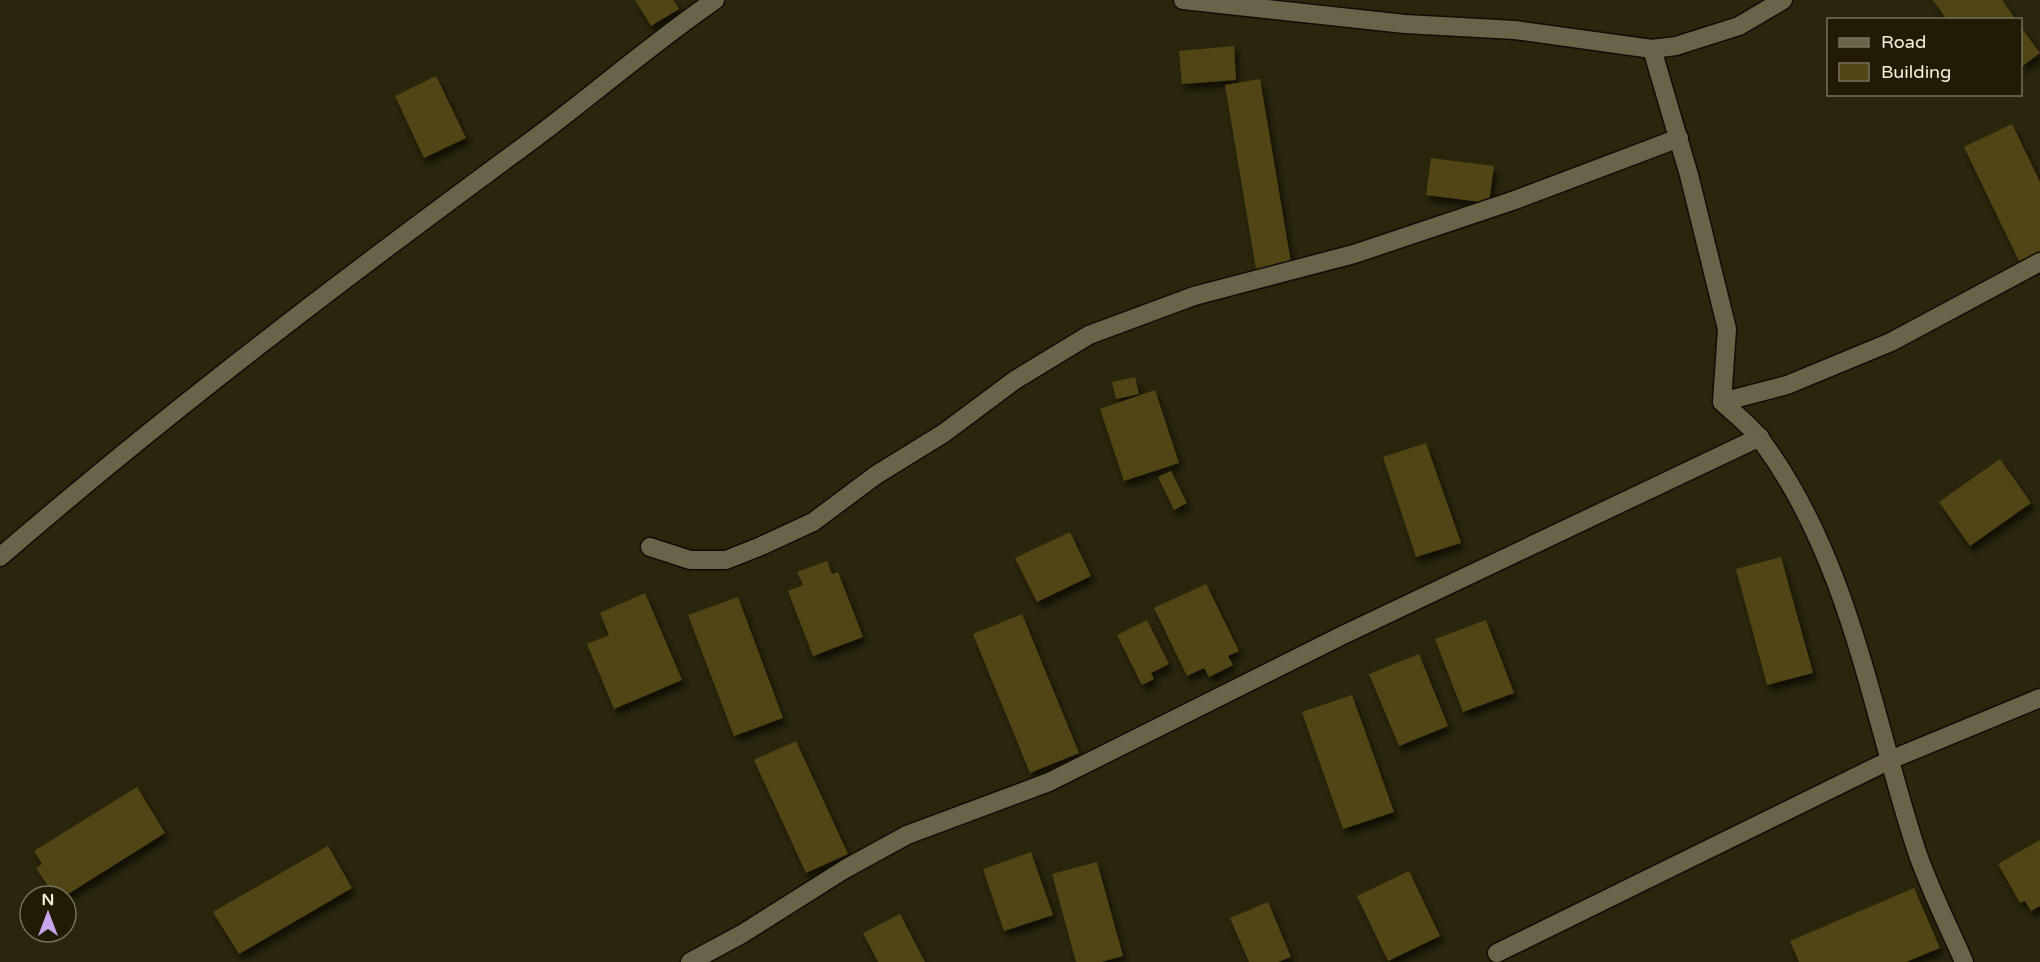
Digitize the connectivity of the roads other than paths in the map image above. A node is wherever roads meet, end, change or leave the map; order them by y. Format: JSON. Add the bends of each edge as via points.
{"nodes":[{"id":1,"x":715,"y":0,"type":"edge"},
{"id":2,"x":1184,"y":0,"type":"edge"},
{"id":3,"x":1783,"y":0,"type":"edge"},
{"id":4,"x":1652,"y":49,"type":"junction"},
{"id":5,"x":1678,"y":138,"type":"junction"},
{"id":6,"x":2040,"y":262,"type":"edge"},
{"id":7,"x":1722,"y":402,"type":"junction"},
{"id":8,"x":1760,"y":437,"type":"junction"},
{"id":9,"x":650,"y":548,"type":"dead end"},
{"id":10,"x":0,"y":557,"type":"edge"},
{"id":11,"x":2040,"y":698,"type":"edge"},
{"id":12,"x":1890,"y":760,"type":"junction"},
{"id":13,"x":1497,"y":953,"type":"dead end"},
{"id":14,"x":690,"y":962,"type":"edge"},
{"id":15,"x":1964,"y":962,"type":"edge"}],
"edges":[{"from":1,"to":10,"type":"street","via":[[278,331],[81,487]]},
{"from":2,"to":4,"type":"street","via":[[1405,24],[1515,30]]},
{"from":3,"to":4,"type":"street","via":[[1739,26],[1676,46]]},
{"from":4,"to":5,"type":"street"},
{"from":5,"to":7,"type":"street","via":[[1727,328]]},
{"from":5,"to":9,"type":"street","via":[[1515,200],[1354,254],[1194,296],[1089,335],[1015,380],[813,522],[726,560],[690,560]]},
{"from":6,"to":7,"type":"street","via":[[1891,342],[1787,385]]},
{"from":7,"to":8,"type":"street"},
{"from":8,"to":12,"type":"street","via":[[1795,491],[1823,546]]},
{"from":8,"to":14,"type":"street","via":[[1344,635],[1049,782],[907,835]]},
{"from":11,"to":12,"type":"street"},
{"from":12,"to":13,"type":"street"},
{"from":12,"to":15,"type":"street","via":[[1917,851]]}]}
